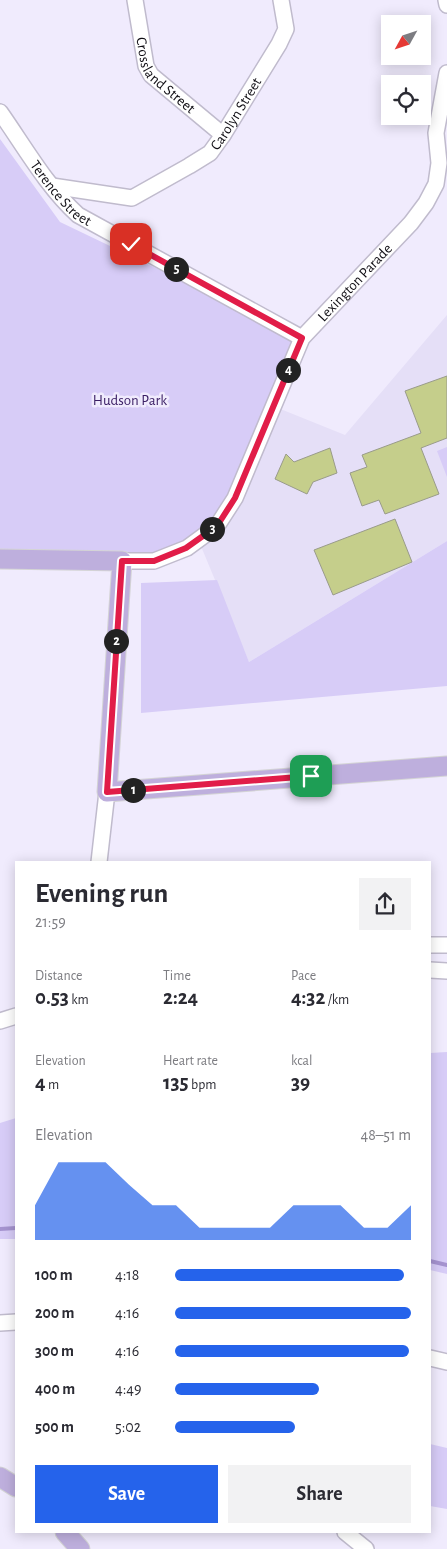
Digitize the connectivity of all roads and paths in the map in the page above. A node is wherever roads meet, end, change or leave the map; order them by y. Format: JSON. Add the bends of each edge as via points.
{"nodes":[{"id":1,"x":135,"y":0,"type":"edge"},
{"id":2,"x":281,"y":0,"type":"edge"},
{"id":3,"x":446,"y":0,"type":"edge"},
{"id":4,"x":447,"y":5,"type":"edge"},
{"id":5,"x":447,"y":73,"type":"edge"},
{"id":6,"x":0,"y":112,"type":"edge"},
{"id":7,"x":223,"y":135,"type":"junction"},
{"id":8,"x":444,"y":158,"type":"edge"},
{"id":9,"x":52,"y":186,"type":"junction"},
{"id":10,"x":302,"y":338,"type":"junction"},
{"id":11,"x":0,"y":559,"type":"edge"},
{"id":12,"x":122,"y":561,"type":"junction"},
{"id":13,"x":447,"y":766,"type":"edge"},
{"id":14,"x":107,"y":792,"type":"junction"},
{"id":15,"x":99,"y":861,"type":"edge"},
{"id":16,"x":431,"y":945,"type":"edge"},
{"id":17,"x":447,"y":945,"type":"edge"},
{"id":18,"x":431,"y":970,"type":"edge"},
{"id":19,"x":447,"y":971,"type":"edge"},
{"id":20,"x":15,"y":1016,"type":"edge"},
{"id":21,"x":0,"y":1021,"type":"edge"},
{"id":22,"x":15,"y":1322,"type":"edge"},
{"id":23,"x":0,"y":1323,"type":"edge"},
{"id":24,"x":431,"y":1358,"type":"edge"},
{"id":25,"x":447,"y":1362,"type":"edge"},
{"id":26,"x":0,"y":1476,"type":"edge"},
{"id":27,"x":15,"y":1486,"type":"edge"},
{"id":28,"x":65,"y":1533,"type":"edge"},
{"id":29,"x":346,"y":1533,"type":"edge"},
{"id":30,"x":80,"y":1549,"type":"edge"},
{"id":31,"x":366,"y":1549,"type":"edge"}],
"edges":[{"from":1,"to":7,"type":"street","name":"Crossland Street","via":[[146,66],[151,75]]},
{"from":2,"to":7,"type":"street","name":"Carolyn Street","via":[[286,30]]},
{"from":3,"to":4,"type":"street"},
{"from":5,"to":8,"type":"street","name":"Lexington Parade","via":[[436,133]]},
{"from":6,"to":9,"type":"street","name":"Terence Street"},
{"from":7,"to":9,"type":"street","name":"Carolyn Street","via":[[210,153],[132,198]]},
{"from":8,"to":10,"type":"street","name":"Lexington Parade","via":[[436,184],[411,223]]},
{"from":9,"to":10,"type":"street","name":"Terence Street","via":[[78,215]]},
{"from":10,"to":12,"type":"street","name":"Lexington Parade","via":[[235,498],[217,526],[186,548],[154,561]]},
{"from":11,"to":12,"type":"main road","name":"Lexington Parade"},
{"from":12,"to":14,"type":"main road"},
{"from":13,"to":14,"type":"main road"},
{"from":14,"to":15,"type":"street"},
{"from":16,"to":17,"type":"street"},
{"from":18,"to":19,"type":"street"},
{"from":20,"to":21,"type":"street"},
{"from":22,"to":23,"type":"street"},
{"from":24,"to":25,"type":"street"},
{"from":26,"to":27,"type":"main road"},
{"from":28,"to":30,"type":"main road"},
{"from":29,"to":31,"type":"street"}]}
